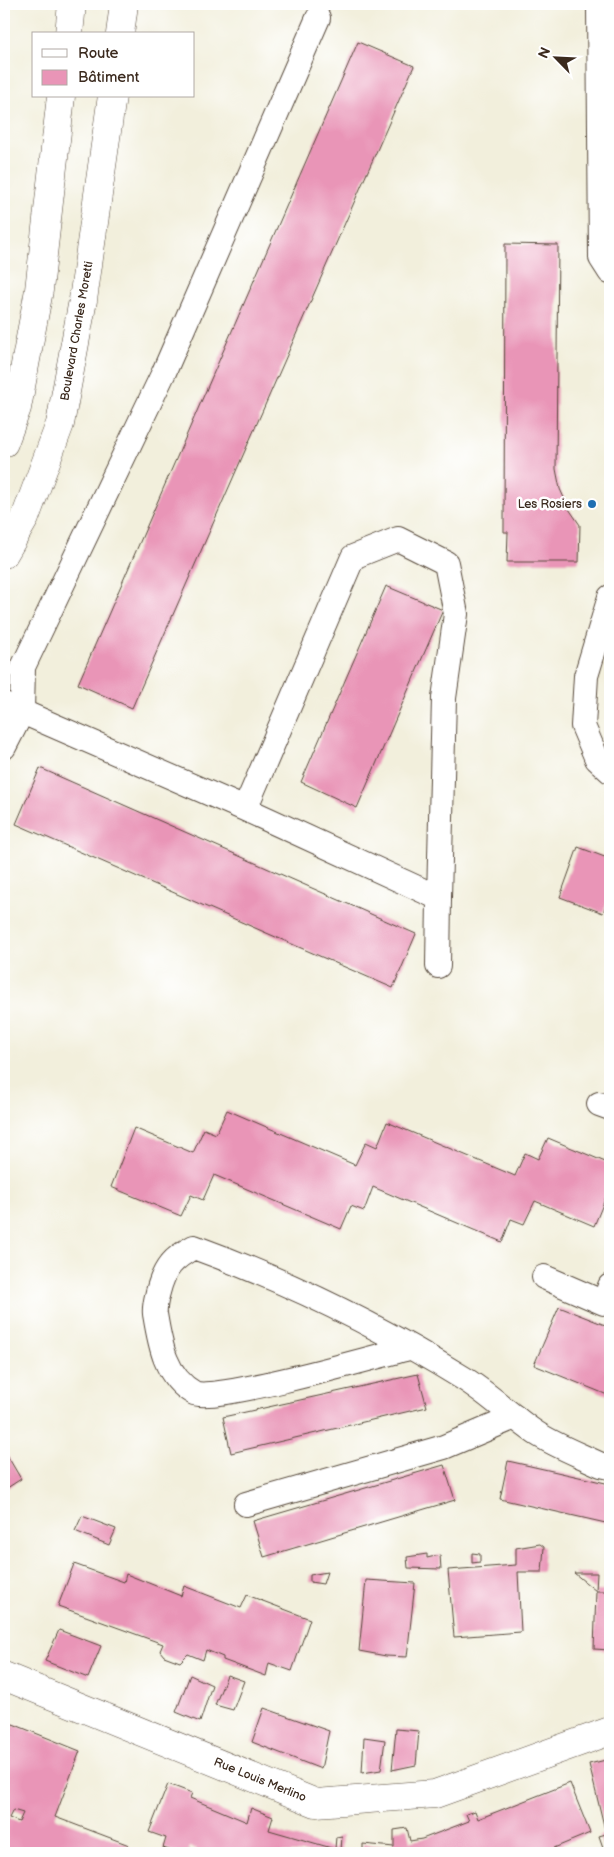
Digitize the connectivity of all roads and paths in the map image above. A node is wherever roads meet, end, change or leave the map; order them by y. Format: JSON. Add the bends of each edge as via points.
{"nodes":[{"id":1,"x":72,"y":4,"type":"edge"},
{"id":2,"x":124,"y":4,"type":"edge"},
{"id":3,"x":599,"y":4,"type":"edge"},
{"id":4,"x":318,"y":18,"type":"dead end"},
{"id":5,"x":69,"y":32,"type":"edge"},
{"id":6,"x":120,"y":32,"type":"edge"},
{"id":7,"x":61,"y":98,"type":"edge"},
{"id":8,"x":112,"y":98,"type":"edge"},
{"id":9,"x":610,"y":272,"type":"edge"},
{"id":10,"x":4,"y":443,"type":"edge"},
{"id":11,"x":4,"y":554,"type":"edge"},
{"id":12,"x":610,"y":597,"type":"edge"},
{"id":13,"x":13,"y":708,"type":"edge"},
{"id":14,"x":4,"y":747,"type":"edge"},
{"id":15,"x":610,"y":772,"type":"edge"},
{"id":16,"x":245,"y":809,"type":"junction"},
{"id":17,"x":439,"y":898,"type":"junction"},
{"id":18,"x":438,"y":966,"type":"dead end"},
{"id":19,"x":544,"y":1277,"type":"dead end"},
{"id":20,"x":610,"y":1286,"type":"edge"},
{"id":21,"x":409,"y":1348,"type":"junction"},
{"id":22,"x":515,"y":1417,"type":"junction"},
{"id":23,"x":610,"y":1467,"type":"edge"},
{"id":24,"x":246,"y":1504,"type":"dead end"},
{"id":25,"x":4,"y":1676,"type":"edge"},
{"id":26,"x":610,"y":1731,"type":"edge"}],
"edges":[{"from":1,"to":5,"type":"street"},
{"from":2,"to":6,"type":"street"},
{"from":3,"to":9,"type":"lane","via":[[601,258]]},
{"from":4,"to":13,"type":"lane","via":[[164,372],[23,667]]},
{"from":7,"to":10,"type":"street","via":[[39,290],[17,408]]},
{"from":8,"to":11,"type":"street","name":"Boulevard Charles Moretti","via":[[84,300],[60,424],[24,518]]},
{"from":12,"to":15,"type":"lane","via":[[586,676],[583,726],[597,759]]},
{"from":13,"to":14,"type":"lane"},
{"from":13,"to":16,"type":"lane"},
{"from":16,"to":17,"type":"lane"},
{"from":16,"to":17,"type":"lane","via":[[353,557],[398,540],[446,563],[456,614],[444,698]]},
{"from":17,"to":18,"type":"lane"},
{"from":19,"to":20,"type":"lane","via":[[604,1303]]},
{"from":21,"to":21,"type":"lane","via":[[253,1268],[194,1247],[179,1255],[163,1274],[154,1308],[160,1346],[173,1377],[196,1394],[231,1393]]},
{"from":21,"to":22,"type":"lane","via":[[464,1379]]},
{"from":22,"to":23,"type":"lane","via":[[538,1434]]},
{"from":22,"to":24,"type":"lane","via":[[444,1447]]},
{"from":25,"to":26,"type":"street","name":"Rue Louis Merlino","via":[[316,1804],[435,1794]]}]}
